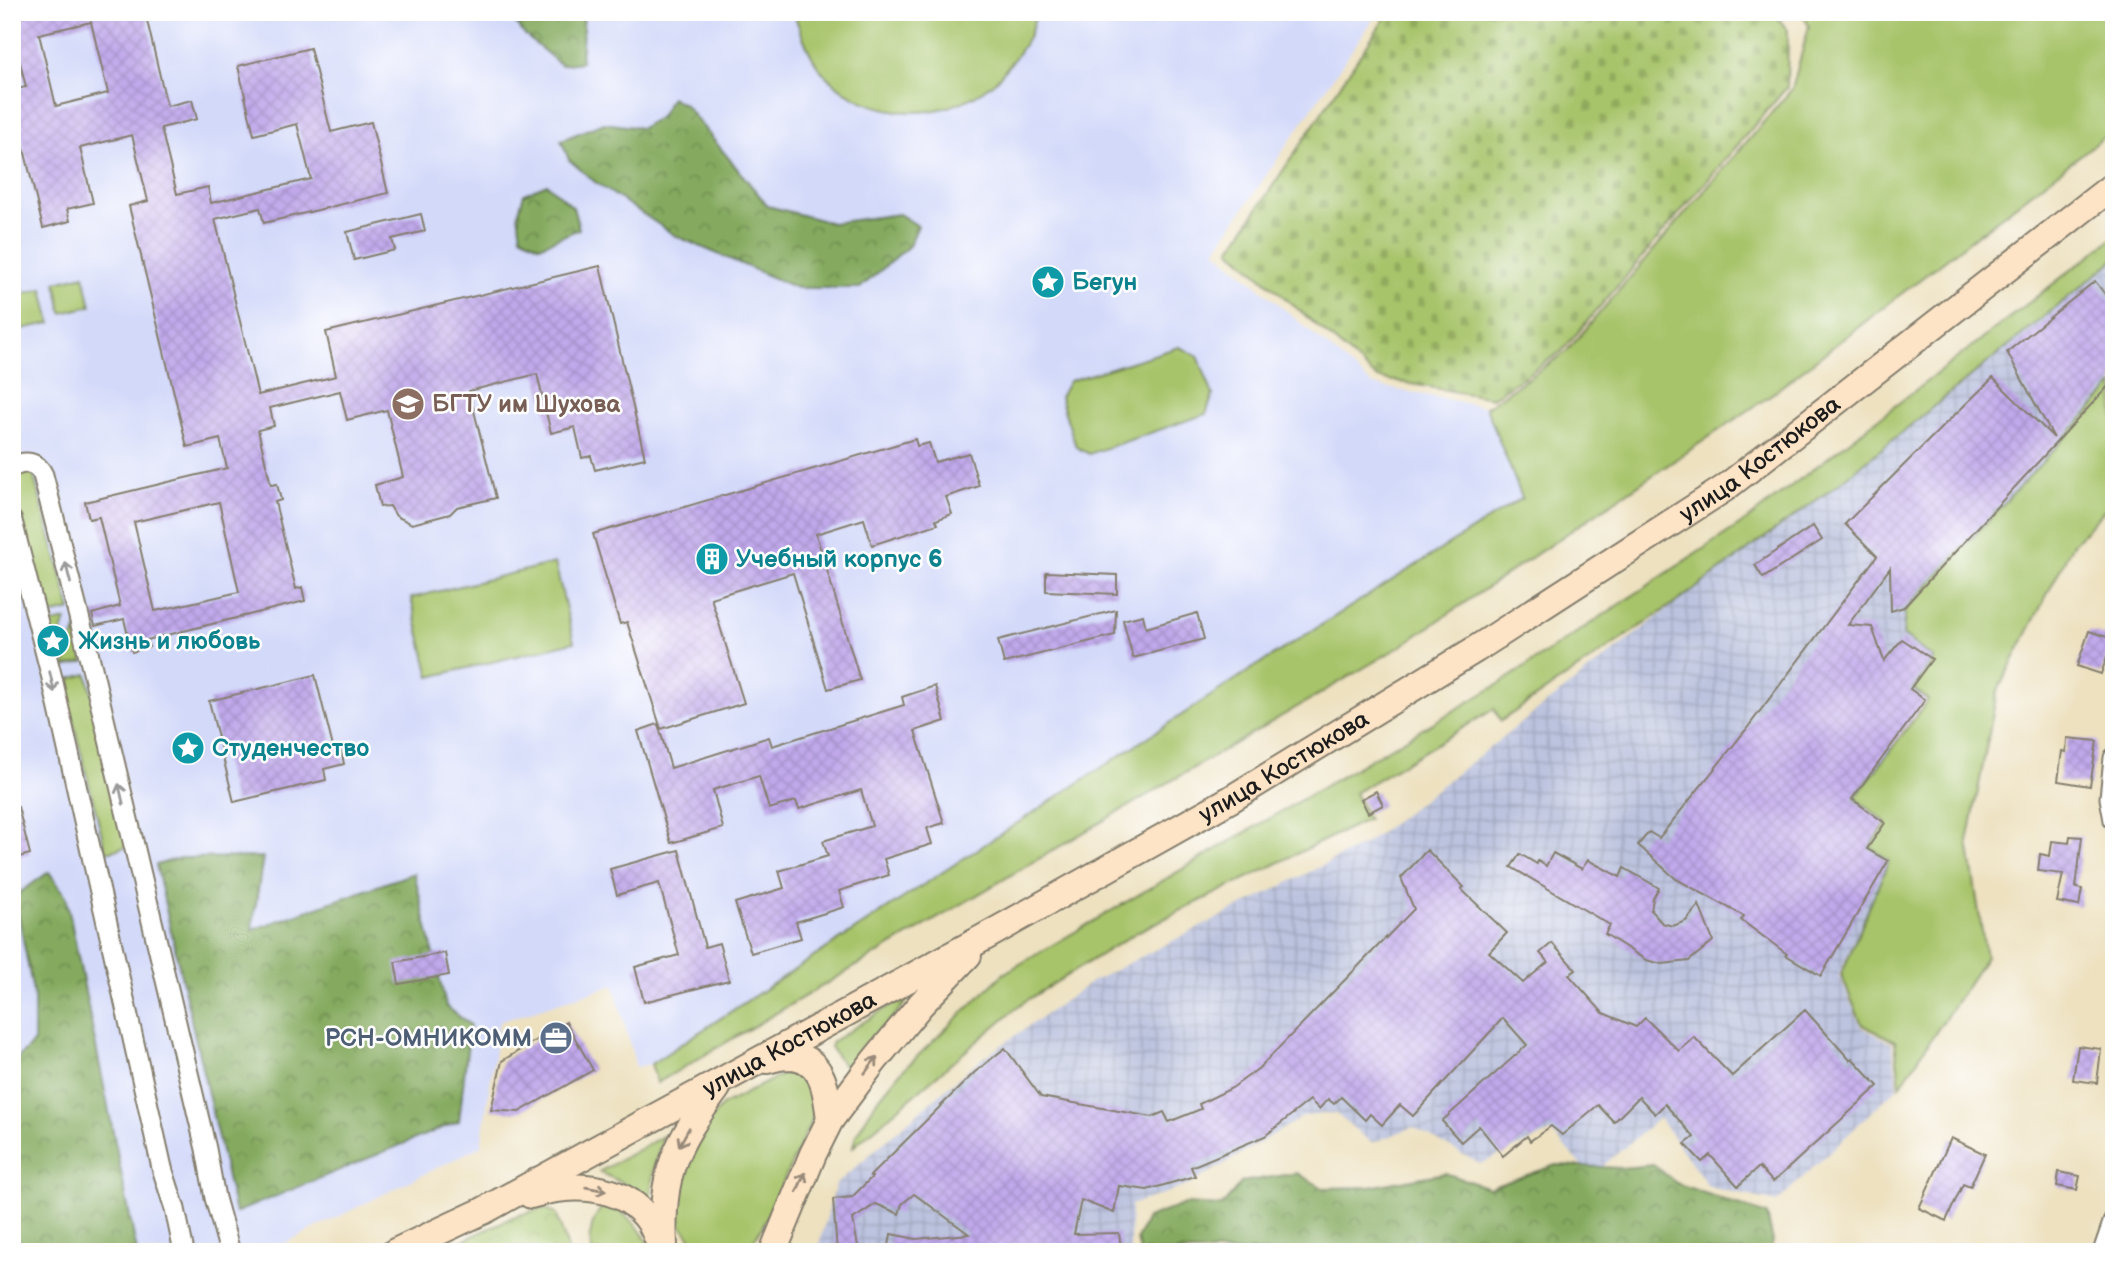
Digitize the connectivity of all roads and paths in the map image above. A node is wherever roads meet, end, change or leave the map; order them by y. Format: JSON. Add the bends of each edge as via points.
{"nodes":[{"id":1,"x":2114,"y":185,"type":"edge"},
{"id":2,"x":12,"y":467,"type":"edge"},
{"id":3,"x":12,"y":521,"type":"edge"},
{"id":4,"x":2114,"y":758,"type":"edge"},
{"id":5,"x":2114,"y":820,"type":"edge"},
{"id":6,"x":985,"y":937,"type":"junction"},
{"id":7,"x":760,"y":1061,"type":"junction"},
{"id":8,"x":722,"y":1081,"type":"junction"},
{"id":9,"x":830,"y":1120,"type":"junction"},
{"id":10,"x":483,"y":1211,"type":"junction"},
{"id":11,"x":2114,"y":1220,"type":"edge"},
{"id":12,"x":772,"y":1249,"type":"edge"},
{"id":13,"x":184,"y":1252,"type":"edge"},
{"id":14,"x":230,"y":1252,"type":"edge"},
{"id":15,"x":395,"y":1252,"type":"edge"},
{"id":16,"x":664,"y":1252,"type":"edge"},
{"id":17,"x":2103,"y":1252,"type":"edge"}],
"edges":[{"from":1,"to":6,"type":"main road","name":"улица Костюкова","via":[[1725,488],[1476,649],[1231,799]]},
{"from":14,"to":2,"type":"street","one_way":true,"via":[[43,475],[30,463]]},
{"from":3,"to":13,"type":"street","one_way":true},
{"from":4,"to":5,"type":"street","via":[[2110,798]]},
{"from":6,"to":7,"type":"main road","name":"улица Костюкова"},
{"from":9,"to":6,"type":"main road","one_way":true,"via":[[921,1004]]},
{"from":7,"to":8,"type":"main road","name":"улица Костюкова"},
{"from":7,"to":9,"type":"main road","via":[[790,1056],[808,1061],[826,1089]]},
{"from":8,"to":10,"type":"main road","name":"улица Костюкова"},
{"from":8,"to":16,"type":"main road","one_way":true,"via":[[690,1126],[669,1171]]},
{"from":12,"to":9,"type":"main road","one_way":true},
{"from":10,"to":15,"type":"main road","name":"улица Костюкова"},
{"from":10,"to":16,"type":"main road","one_way":true,"via":[[548,1189],[601,1188],[634,1205],[649,1221]]},
{"from":11,"to":17,"type":"street"}]}
